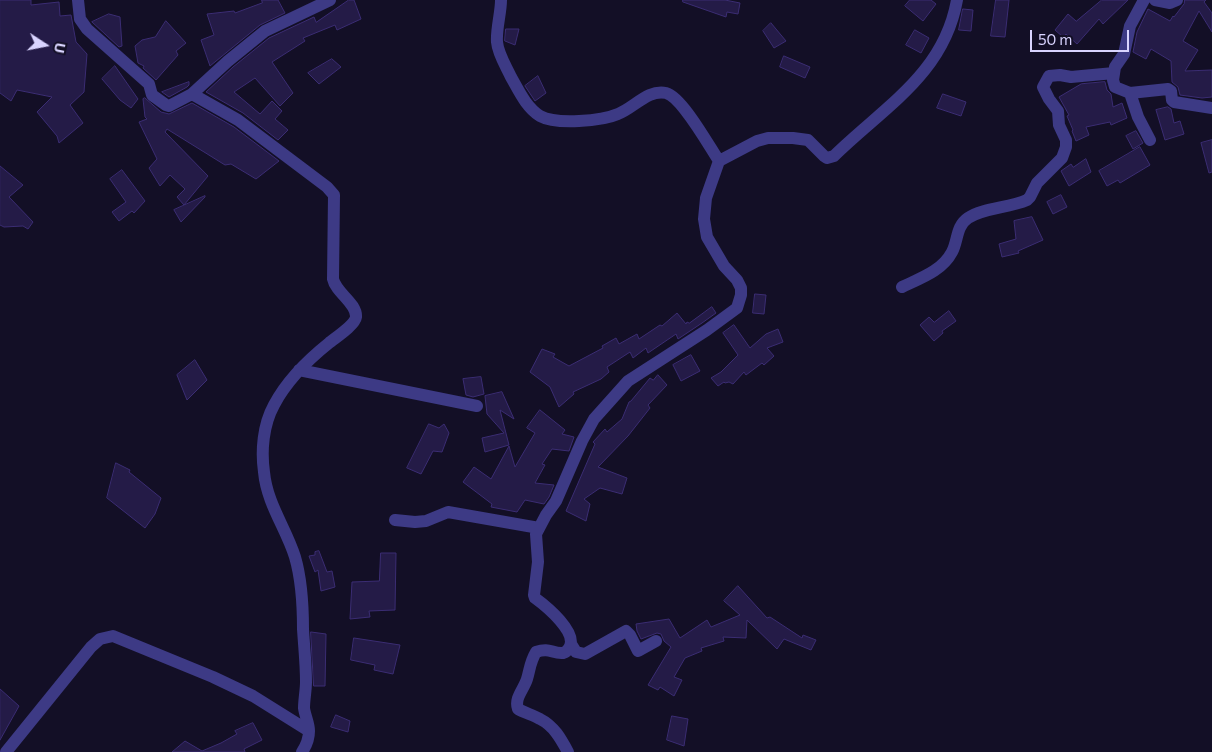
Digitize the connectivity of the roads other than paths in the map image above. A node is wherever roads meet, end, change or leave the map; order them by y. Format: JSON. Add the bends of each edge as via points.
{"nodes":[{"id":1,"x":78,"y":0,"type":"edge"},
{"id":2,"x":501,"y":0,"type":"edge"},
{"id":3,"x":957,"y":0,"type":"edge"},
{"id":4,"x":1144,"y":0,"type":"edge"},
{"id":5,"x":1155,"y":0,"type":"edge"},
{"id":6,"x":1176,"y":0,"type":"edge"},
{"id":7,"x":324,"y":1,"type":"edge"},
{"id":8,"x":1114,"y":73,"type":"junction"},
{"id":9,"x":1130,"y":93,"type":"junction"},
{"id":10,"x":192,"y":94,"type":"junction"},
{"id":11,"x":1212,"y":108,"type":"edge"},
{"id":12,"x":1150,"y":140,"type":"dead end"},
{"id":13,"x":719,"y":161,"type":"junction"},
{"id":14,"x":902,"y":287,"type":"dead end"},
{"id":15,"x":300,"y":370,"type":"junction"},
{"id":16,"x":476,"y":406,"type":"dead end"},
{"id":17,"x":395,"y":520,"type":"dead end"},
{"id":18,"x":539,"y":528,"type":"junction"},
{"id":19,"x":656,"y":641,"type":"dead end"},
{"id":20,"x":571,"y":644,"type":"junction"},
{"id":21,"x":309,"y":731,"type":"junction"},
{"id":22,"x":6,"y":752,"type":"edge"},
{"id":23,"x":302,"y":752,"type":"edge"},
{"id":24,"x":568,"y":752,"type":"edge"}],
"edges":[{"from":1,"to":10,"type":"street","via":[[80,19],[86,29],[149,84],[152,95],[169,106]]},
{"from":2,"to":13,"type":"street","via":[[497,41],[503,60],[524,101],[540,116],[577,121],[609,117],[652,94],[666,93],[681,103]]},
{"from":3,"to":13,"type":"street","via":[[950,29],[933,61],[917,81],[834,156],[827,158],[808,140],[768,138]]},
{"from":4,"to":8,"type":"street","via":[[1130,26],[1124,54]]},
{"from":5,"to":6,"type":"street","via":[[1170,3]]},
{"from":7,"to":10,"type":"street","via":[[266,31]]},
{"from":8,"to":9,"type":"street","via":[[1115,87]]},
{"from":8,"to":14,"type":"street","via":[[1049,76],[1043,87],[1058,111],[1059,125],[1066,140],[1062,158],[1037,183],[1027,200],[966,219],[959,228],[953,251],[940,266]]},
{"from":9,"to":11,"type":"street","via":[[1168,89],[1174,102]]},
{"from":9,"to":12,"type":"street"},
{"from":10,"to":15,"type":"street","via":[[238,120],[334,195],[333,279],[356,315],[355,322]]},
{"from":13,"to":18,"type":"street","via":[[706,198],[704,219],[707,237],[741,288],[736,308],[628,381],[606,403],[582,440],[556,501]]},
{"from":15,"to":16,"type":"street"},
{"from":15,"to":21,"type":"street","via":[[273,406],[262,454],[265,486],[295,556],[301,580],[306,682],[304,708]]},
{"from":17,"to":18,"type":"street","via":[[426,521],[448,512]]},
{"from":18,"to":20,"type":"street","via":[[536,534],[538,562],[534,595],[562,623]]},
{"from":19,"to":20,"type":"street","via":[[638,651],[626,631],[585,654],[579,654]]},
{"from":20,"to":24,"type":"street","via":[[562,653],[544,649],[536,652],[516,705],[518,710],[549,725]]},
{"from":21,"to":22,"type":"street","via":[[253,696],[114,636],[100,639],[91,647]]},
{"from":21,"to":23,"type":"street"}]}
